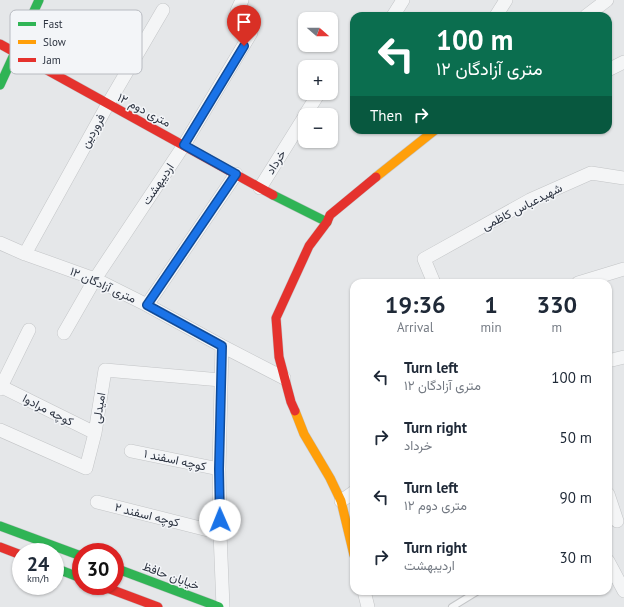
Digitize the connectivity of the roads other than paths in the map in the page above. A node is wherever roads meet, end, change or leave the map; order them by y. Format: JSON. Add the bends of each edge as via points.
{"nodes":[{"id":1,"x":39,"y":0,"type":"edge"},
{"id":2,"x":403,"y":0,"type":"edge"},
{"id":3,"x":506,"y":0,"type":"edge"},
{"id":4,"x":607,"y":0,"type":"edge"},
{"id":5,"x":34,"y":10,"type":"edge"},
{"id":6,"x":163,"y":10,"type":"dead end"},
{"id":7,"x":396,"y":12,"type":"edge"},
{"id":8,"x":498,"y":12,"type":"edge"},
{"id":9,"x":591,"y":12,"type":"edge"},
{"id":10,"x":251,"y":33,"type":"dead end"},
{"id":11,"x":0,"y":44,"type":"edge"},
{"id":12,"x":142,"y":46,"type":"edge"},
{"id":13,"x":10,"y":50,"type":"edge"},
{"id":14,"x":624,"y":62,"type":"edge"},
{"id":15,"x":10,"y":64,"type":"edge"},
{"id":16,"x":612,"y":68,"type":"edge"},
{"id":17,"x":53,"y":74,"type":"edge"},
{"id":18,"x":126,"y":74,"type":"edge"},
{"id":19,"x":0,"y":85,"type":"edge"},
{"id":20,"x":108,"y":104,"type":"junction"},
{"id":21,"x":298,"y":126,"type":"edge"},
{"id":22,"x":430,"y":134,"type":"edge"},
{"id":23,"x":184,"y":145,"type":"junction"},
{"id":24,"x":236,"y":174,"type":"junction"},
{"id":25,"x":624,"y":178,"type":"edge"},
{"id":26,"x":260,"y":188,"type":"junction"},
{"id":27,"x":327,"y":222,"type":"junction"},
{"id":28,"x":0,"y":244,"type":"edge"},
{"id":29,"x":25,"y":254,"type":"junction"},
{"id":30,"x":624,"y":269,"type":"edge"},
{"id":31,"x":95,"y":279,"type":"junction"},
{"id":32,"x":432,"y":279,"type":"edge"},
{"id":33,"x":591,"y":279,"type":"edge"},
{"id":34,"x":147,"y":305,"type":"junction"},
{"id":35,"x":29,"y":330,"type":"dead end"},
{"id":36,"x":64,"y":334,"type":"dead end"},
{"id":37,"x":222,"y":346,"type":"junction"},
{"id":38,"x":624,"y":357,"type":"edge"},
{"id":39,"x":612,"y":361,"type":"edge"},
{"id":40,"x":284,"y":378,"type":"junction"},
{"id":41,"x":221,"y":380,"type":"junction"},
{"id":42,"x":0,"y":387,"type":"edge"},
{"id":43,"x":0,"y":430,"type":"edge"},
{"id":44,"x":95,"y":433,"type":"junction"},
{"id":45,"x":131,"y":451,"type":"dead end"},
{"id":46,"x":219,"y":469,"type":"junction"},
{"id":47,"x":350,"y":495,"type":"edge"},
{"id":48,"x":341,"y":501,"type":"junction"},
{"id":49,"x":98,"y":502,"type":"dead end"},
{"id":50,"x":612,"y":508,"type":"edge"},
{"id":51,"x":616,"y":522,"type":"edge"},
{"id":52,"x":0,"y":526,"type":"edge"},
{"id":53,"x":220,"y":533,"type":"junction"},
{"id":54,"x":350,"y":538,"type":"edge"},
{"id":55,"x":0,"y":547,"type":"edge"},
{"id":56,"x":12,"y":552,"type":"edge"},
{"id":57,"x":72,"y":553,"type":"edge"},
{"id":58,"x":612,"y":568,"type":"edge"},
{"id":59,"x":124,"y":571,"type":"edge"},
{"id":60,"x":624,"y":591,"type":"edge"},
{"id":61,"x":124,"y":595,"type":"edge"},
{"id":62,"x":365,"y":595,"type":"edge"},
{"id":63,"x":472,"y":595,"type":"edge"},
{"id":64,"x":150,"y":606,"type":"edge"},
{"id":65,"x":219,"y":607,"type":"edge"},
{"id":66,"x":223,"y":607,"type":"edge"},
{"id":67,"x":368,"y":607,"type":"edge"},
{"id":68,"x":452,"y":607,"type":"edge"}],
"edges":[{"from":1,"to":5,"type":"street"},
{"from":2,"to":7,"type":"street"},
{"from":3,"to":8,"type":"street"},
{"from":4,"to":9,"type":"street"},
{"from":6,"to":12,"type":"street","name":"فروردین"},
{"from":10,"to":23,"type":"street","name":"اردیبهشت"},
{"from":11,"to":13,"type":"street","name":"۱۲ متری دوم"},
{"from":14,"to":16,"type":"street"},
{"from":15,"to":19,"type":"street"},
{"from":17,"to":20,"type":"street","name":"۱۲ متری دوم"},
{"from":18,"to":20,"type":"street","name":"فروردین"},
{"from":20,"to":23,"type":"street","name":"۱۲ متری دوم"},
{"from":20,"to":29,"type":"street","name":"فروردین"},
{"from":21,"to":26,"type":"street","name":"خرداد"},
{"from":22,"to":27,"type":"street","via":[[330,215]]},
{"from":23,"to":24,"type":"street","name":"۱۲ متری دوم"},
{"from":23,"to":31,"type":"street","name":"اردیبهشت"},
{"from":24,"to":26,"type":"street","name":"۱۲ متری دوم"},
{"from":24,"to":34,"type":"street"},
{"from":25,"to":32,"type":"street","name":"شهیدعباس کاظمی","via":[[591,172],[530,200],[424,260]]},
{"from":26,"to":27,"type":"street","name":"۱۲ متری دوم"},
{"from":27,"to":40,"type":"street","via":[[309,246],[276,318],[279,357]]},
{"from":28,"to":29,"type":"street","name":"۱۲ متری آزادگان"},
{"from":29,"to":31,"type":"street","name":"۱۲ متری آزادگان"},
{"from":30,"to":33,"type":"street"},
{"from":31,"to":34,"type":"street","name":"۱۲ متری آزادگان"},
{"from":31,"to":36,"type":"street","name":"اردیبهشت"},
{"from":34,"to":37,"type":"street","name":"۱۲ متری آزادگان"},
{"from":35,"to":42,"type":"street"},
{"from":37,"to":40,"type":"street","name":"۱۲ متری آزادگان"},
{"from":37,"to":41,"type":"street"},
{"from":38,"to":39,"type":"street"},
{"from":40,"to":48,"type":"street","via":[[304,434]]},
{"from":41,"to":44,"type":"street","name":"امیدلی","via":[[105,370]]},
{"from":41,"to":46,"type":"street"},
{"from":42,"to":44,"type":"street","name":"کوچه مرادوا"},
{"from":43,"to":44,"type":"street","name":"امیدلی","via":[[86,468]]},
{"from":45,"to":46,"type":"street","name":"کوچه اسفند ۱"},
{"from":46,"to":53,"type":"street"},
{"from":47,"to":48,"type":"street"},
{"from":48,"to":54,"type":"street"},
{"from":49,"to":53,"type":"street","name":"کوچه اسفند ۲"},
{"from":50,"to":51,"type":"street"},
{"from":52,"to":57,"type":"street"},
{"from":53,"to":66,"type":"street"},
{"from":55,"to":56,"type":"street"},
{"from":58,"to":60,"type":"street"},
{"from":59,"to":65,"type":"street","name":"خیابان حافظ"},
{"from":61,"to":64,"type":"street"},
{"from":62,"to":67,"type":"street"},
{"from":63,"to":68,"type":"lane"}]}
